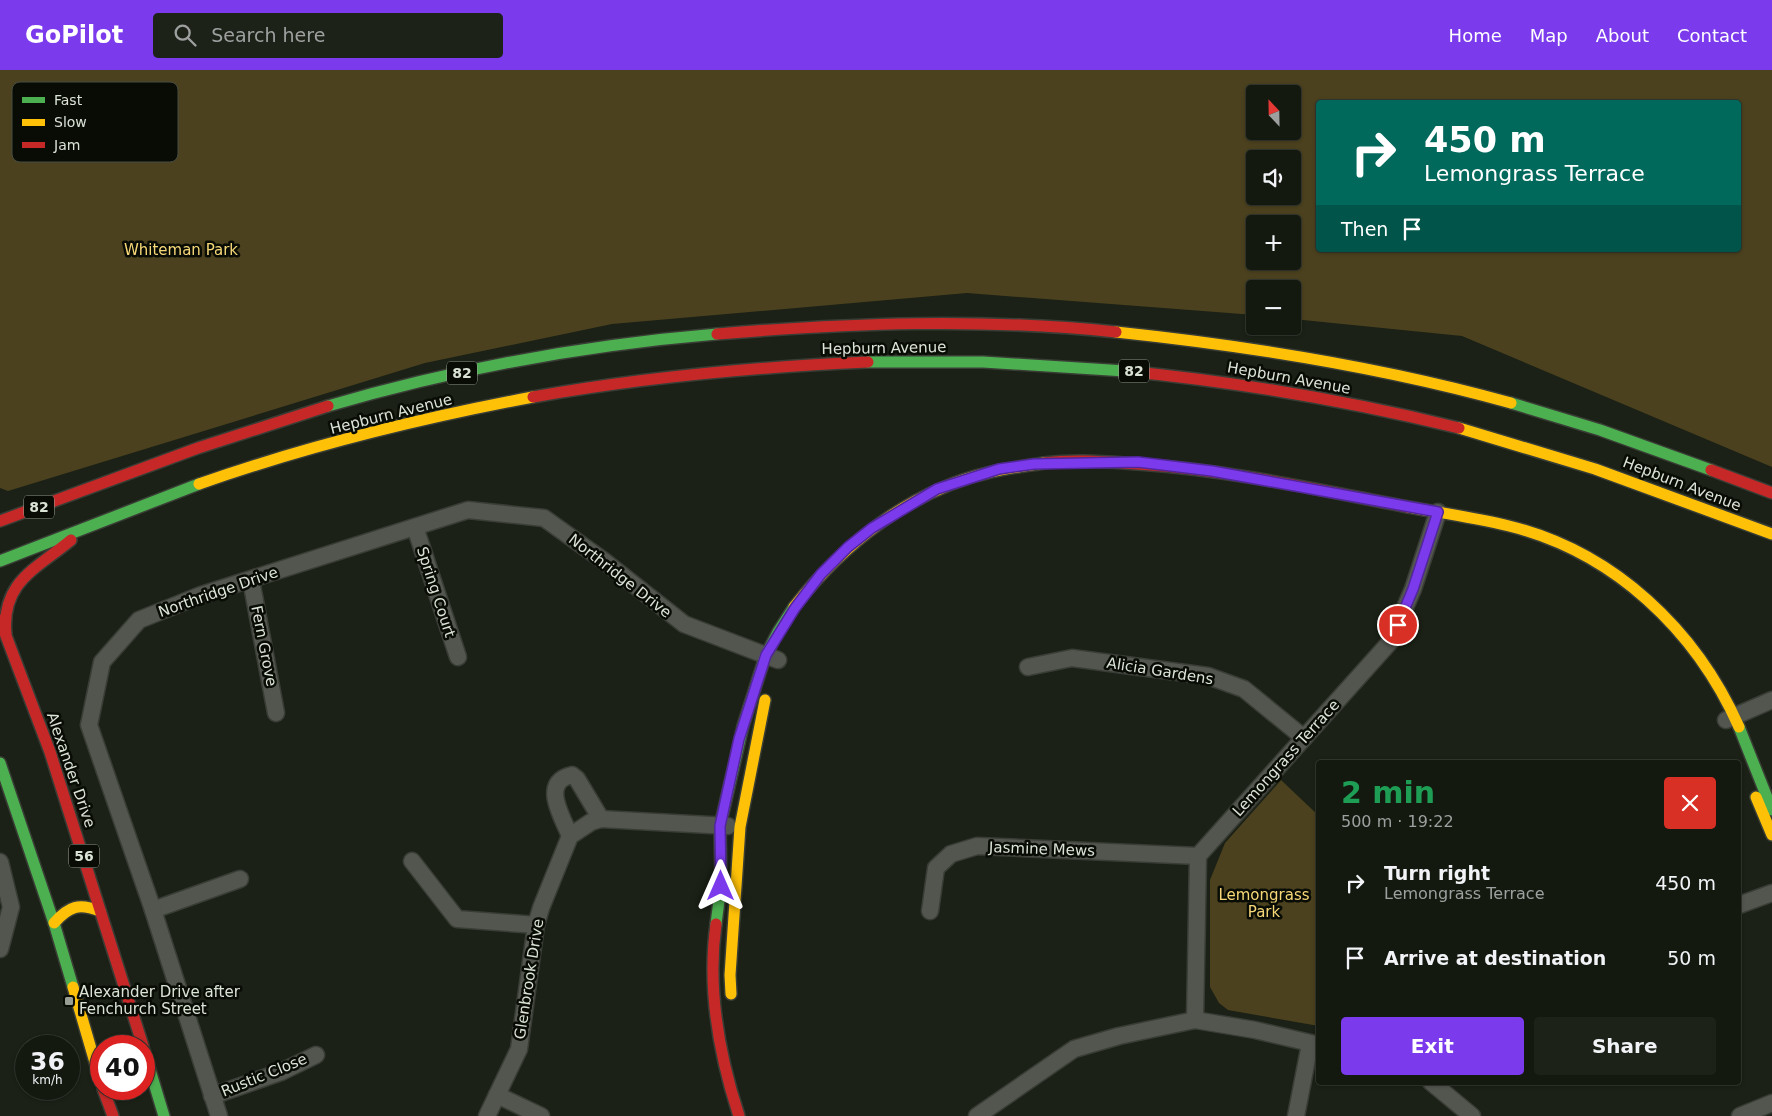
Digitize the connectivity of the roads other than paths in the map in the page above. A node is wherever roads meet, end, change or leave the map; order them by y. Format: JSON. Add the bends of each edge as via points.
{"nodes":[{"id":1,"x":1100,"y":474,"type":"dead end"},
{"id":2,"x":1036,"y":476,"type":"dead end"},
{"id":3,"x":1010,"y":480,"type":"dead end"},
{"id":4,"x":975,"y":489,"type":"dead end"},
{"id":5,"x":1270,"y":493,"type":"dead end"},
{"id":6,"x":1772,"y":493,"type":"edge"},
{"id":7,"x":0,"y":509,"type":"edge"},
{"id":8,"x":22,"y":513,"type":"junction"},
{"id":9,"x":0,"y":522,"type":"edge"},
{"id":10,"x":1435,"y":522,"type":"junction"},
{"id":11,"x":415,"y":527,"type":"junction"},
{"id":12,"x":84,"y":528,"type":"junction"},
{"id":13,"x":1772,"y":534,"type":"edge"},
{"id":14,"x":1544,"y":550,"type":"dead end"},
{"id":15,"x":0,"y":560,"type":"edge"},
{"id":16,"x":251,"y":580,"type":"junction"},
{"id":17,"x":816,"y":599,"type":"dead end"},
{"id":18,"x":0,"y":620,"type":"edge"},
{"id":19,"x":6,"y":634,"type":"junction"},
{"id":20,"x":458,"y":657,"type":"dead end"},
{"id":21,"x":776,"y":658,"type":"junction"},
{"id":22,"x":1028,"y":667,"type":"dead end"},
{"id":23,"x":768,"y":692,"type":"dead end"},
{"id":24,"x":1772,"y":700,"type":"edge"},
{"id":25,"x":276,"y":713,"type":"dead end"},
{"id":26,"x":1730,"y":719,"type":"junction"},
{"id":27,"x":1304,"y":738,"type":"junction"},
{"id":28,"x":0,"y":763,"type":"edge"},
{"id":29,"x":1772,"y":810,"type":"edge"},
{"id":30,"x":602,"y":819,"type":"junction"},
{"id":31,"x":720,"y":826,"type":"junction"},
{"id":32,"x":740,"y":827,"type":"junction"},
{"id":33,"x":1772,"y":835,"type":"edge"},
{"id":34,"x":570,"y":836,"type":"junction"},
{"id":35,"x":1198,"y":856,"type":"junction"},
{"id":36,"x":412,"y":861,"type":"dead end"},
{"id":37,"x":0,"y":862,"type":"edge"},
{"id":38,"x":240,"y":879,"type":"dead end"},
{"id":39,"x":1772,"y":892,"type":"edge"},
{"id":40,"x":1741,"y":904,"type":"edge"},
{"id":41,"x":153,"y":910,"type":"junction"},
{"id":42,"x":100,"y":911,"type":"junction"},
{"id":43,"x":930,"y":911,"type":"dead end"},
{"id":44,"x":54,"y":923,"type":"junction"},
{"id":45,"x":536,"y":925,"type":"junction"},
{"id":46,"x":0,"y":949,"type":"edge"},
{"id":47,"x":731,"y":1003,"type":"dead end"},
{"id":48,"x":1195,"y":1020,"type":"junction"},
{"id":49,"x":139,"y":1035,"type":"edge"},
{"id":50,"x":1315,"y":1045,"type":"edge"},
{"id":51,"x":90,"y":1046,"type":"edge"},
{"id":52,"x":316,"y":1055,"type":"dead end"},
{"id":53,"x":1435,"y":1085,"type":"edge"},
{"id":54,"x":155,"y":1086,"type":"edge"},
{"id":55,"x":497,"y":1094,"type":"junction"},
{"id":56,"x":212,"y":1096,"type":"junction"},
{"id":57,"x":107,"y":1100,"type":"edge"},
{"id":58,"x":1772,"y":1103,"type":"edge"},
{"id":59,"x":113,"y":1116,"type":"edge"},
{"id":60,"x":164,"y":1116,"type":"edge"},
{"id":61,"x":219,"y":1116,"type":"edge"},
{"id":62,"x":487,"y":1116,"type":"edge"},
{"id":63,"x":541,"y":1116,"type":"edge"},
{"id":64,"x":739,"y":1116,"type":"edge"},
{"id":65,"x":977,"y":1116,"type":"edge"},
{"id":66,"x":1296,"y":1116,"type":"edge"},
{"id":67,"x":1472,"y":1116,"type":"edge"},
{"id":68,"x":1740,"y":1116,"type":"edge"}],
"edges":[{"from":1,"to":5,"type":"main road","via":[[1128,473],[1204,480]]},
{"from":2,"to":3,"type":"main road"},
{"from":4,"to":17,"type":"main road","via":[[922,509],[891,527],[853,558]]},
{"from":6,"to":8,"type":"main road","name":"Hepburn Avenue","number":"82","via":[[1626,437],[1560,416],[1360,366],[1224,343],[1087,329],[880,323],[673,338],[469,371],[259,427]]},
{"from":7,"to":8,"type":"main road"},
{"from":8,"to":9,"type":"main road","name":"Hepburn Avenue","number":"82"},
{"from":10,"to":21,"type":"main road","via":[[1160,464],[1064,462],[999,469],[937,489],[872,528],[848,547],[821,574],[795,608]]},
{"from":10,"to":26,"type":"main road","via":[[1510,526],[1548,538],[1604,566],[1636,589],[1679,629],[1720,688]]},
{"from":10,"to":27,"type":"street","name":"Lemongrass Terrace","via":[[1413,589],[1390,642]]},
{"from":11,"to":16,"type":"street","name":"Northridge Drive"},
{"from":11,"to":20,"type":"street","name":"Spring Court"},
{"from":11,"to":21,"type":"street","name":"Northridge Drive","via":[[468,510],[544,518],[684,624]]},
{"from":12,"to":13,"type":"main road","name":"Hepburn Avenue","number":"82","via":[[271,461],[407,424],[543,396],[745,369],[948,361],[1151,373],[1286,391],[1352,404],[1549,453]]},
{"from":12,"to":15,"type":"main road","name":"Hepburn Avenue","number":"82"},
{"from":12,"to":19,"type":"main road","via":[[14,589],[5,616]]},
{"from":14,"to":26,"type":"main road","via":[[1561,556],[1617,588],[1659,623],[1693,662]]},
{"from":16,"to":25,"type":"street","name":"Fern Grove"},
{"from":16,"to":41,"type":"street","name":"Northridge Drive","via":[[201,595],[139,620],[102,662],[89,725]]},
{"from":18,"to":19,"type":"main road","name":"Alexander Drive","number":"56"},
{"from":19,"to":42,"type":"main road","name":"Alexander Drive","number":"56","via":[[50,752]]},
{"from":21,"to":31,"type":"main road","via":[[739,739]]},
{"from":22,"to":27,"type":"street","name":"Alicia Gardens","via":[[1072,658],[1208,676],[1244,689]]},
{"from":23,"to":32,"type":"main road"},
{"from":24,"to":26,"type":"street"},
{"from":26,"to":29,"type":"main road"},
{"from":26,"to":33,"type":"main road"},
{"from":27,"to":35,"type":"street","name":"Lemongrass Terrace"},
{"from":28,"to":44,"type":"main road"},
{"from":30,"to":31,"type":"street"},
{"from":30,"to":34,"type":"street","via":[[591,822]]},
{"from":30,"to":34,"type":"street","via":[[577,780],[572,775],[562,777],[555,786],[554,796]]},
{"from":31,"to":32,"type":"street"},
{"from":31,"to":64,"type":"main road","via":[[721,886],[714,943],[715,1004],[724,1068]]},
{"from":32,"to":47,"type":"main road"},
{"from":34,"to":45,"type":"street","name":"Glenbrook Drive"},
{"from":35,"to":43,"type":"street","name":"Jasmine Mews","via":[[977,846],[951,854],[936,868]]},
{"from":35,"to":48,"type":"street"},
{"from":36,"to":45,"type":"street","via":[[457,919]]},
{"from":37,"to":46,"type":"street","via":[[11,907]]},
{"from":38,"to":41,"type":"street"},
{"from":39,"to":40,"type":"street"},
{"from":41,"to":56,"type":"street","name":"Northridge Drive"},
{"from":42,"to":44,"type":"main road","via":[[81,903],[67,908]]},
{"from":42,"to":49,"type":"main road","name":"Alexander Drive","number":"56"},
{"from":44,"to":51,"type":"main road"},
{"from":45,"to":55,"type":"street","name":"Glenbrook Drive","via":[[518,1049]]},
{"from":48,"to":50,"type":"street"},
{"from":48,"to":65,"type":"street","via":[[1074,1049]]},
{"from":50,"to":66,"type":"street"},
{"from":52,"to":56,"type":"street","name":"Rustic Close","via":[[281,1072]]},
{"from":53,"to":67,"type":"street"},
{"from":54,"to":60,"type":"main road"},
{"from":55,"to":62,"type":"street","name":"Glenbrook Drive"},
{"from":55,"to":63,"type":"street"},
{"from":56,"to":61,"type":"street","name":"Northridge Drive"},
{"from":57,"to":59,"type":"main road"},
{"from":58,"to":68,"type":"street"}]}
